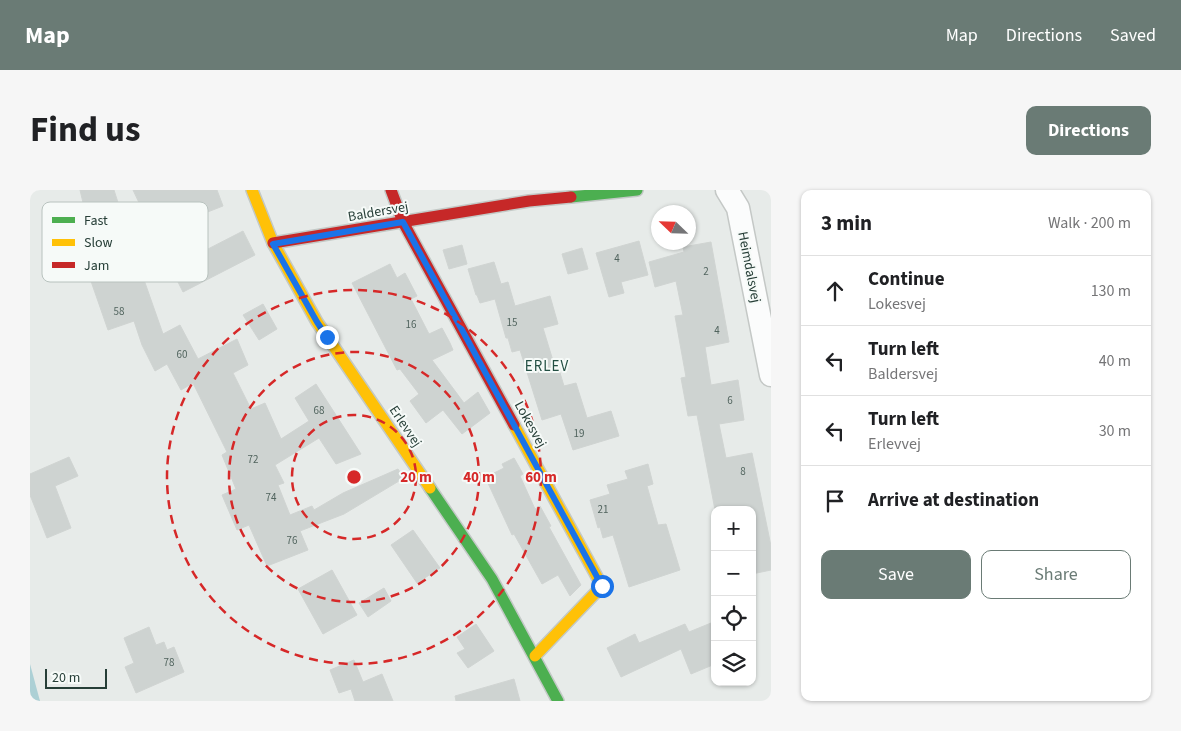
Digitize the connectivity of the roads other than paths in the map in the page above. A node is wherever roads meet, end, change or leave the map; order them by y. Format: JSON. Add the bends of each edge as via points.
{"nodes":[{"id":1,"x":252,"y":190,"type":"edge"},
{"id":2,"x":391,"y":190,"type":"edge"},
{"id":3,"x":637,"y":190,"type":"edge"},
{"id":4,"x":727,"y":190,"type":"edge"},
{"id":5,"x":403,"y":222,"type":"junction"},
{"id":6,"x":273,"y":244,"type":"junction"},
{"id":7,"x":771,"y":375,"type":"edge"},
{"id":8,"x":535,"y":656,"type":"junction"},
{"id":9,"x":558,"y":701,"type":"edge"}],
"edges":[{"from":1,"to":6,"type":"street","name":"Erlevvej"},
{"from":2,"to":5,"type":"street","name":"Lokesvej"},
{"from":3,"to":5,"type":"street","name":"Baldersvej","via":[[529,201]]},
{"from":4,"to":7,"type":"street","name":"Heimdalsvej","via":[[738,208]]},
{"from":5,"to":6,"type":"street","name":"Baldersvej"},
{"from":5,"to":8,"type":"street","name":"Lokesvej","via":[[602,586]]},
{"from":6,"to":8,"type":"street","name":"Erlevvej","via":[[317,322],[492,579]]},
{"from":8,"to":9,"type":"street","name":"Erlevvej"}]}
